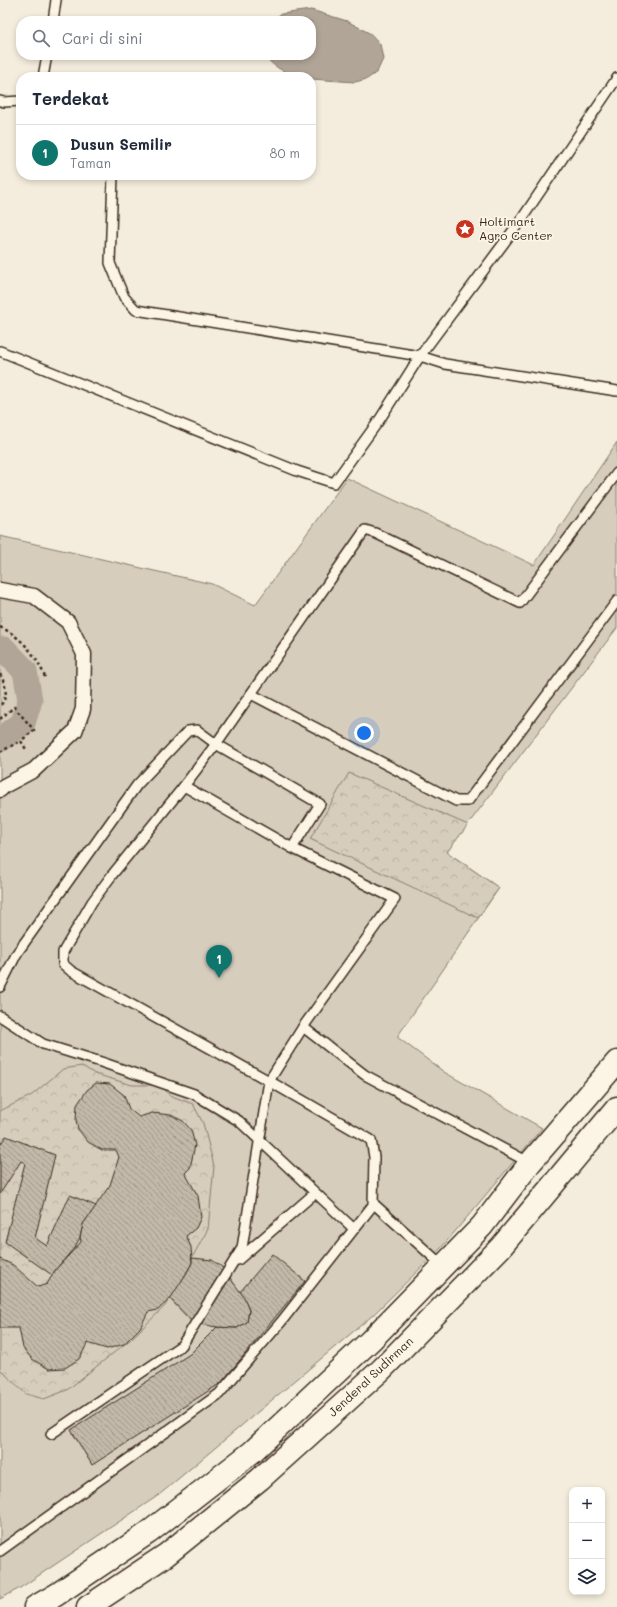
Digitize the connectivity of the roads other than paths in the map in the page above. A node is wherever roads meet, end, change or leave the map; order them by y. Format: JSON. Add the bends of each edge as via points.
{"nodes":[{"id":1,"x":56,"y":0,"type":"edge"},
{"id":2,"x":54,"y":16,"type":"edge"},
{"id":3,"x":46,"y":60,"type":"edge"},
{"id":4,"x":44,"y":72,"type":"edge"},
{"id":5,"x":617,"y":78,"type":"edge"},
{"id":6,"x":0,"y":101,"type":"edge"},
{"id":7,"x":16,"y":101,"type":"edge"},
{"id":8,"x":113,"y":180,"type":"edge"},
{"id":9,"x":0,"y":351,"type":"edge"},
{"id":10,"x":420,"y":356,"type":"junction"},
{"id":11,"x":617,"y":391,"type":"edge"},
{"id":12,"x":617,"y":473,"type":"edge"},
{"id":13,"x":0,"y":590,"type":"edge"},
{"id":14,"x":617,"y":601,"type":"edge"},
{"id":15,"x":251,"y":694,"type":"junction"},
{"id":16,"x":216,"y":744,"type":"junction"},
{"id":17,"x":184,"y":786,"type":"junction"},
{"id":18,"x":0,"y":790,"type":"edge"},
{"id":19,"x":292,"y":848,"type":"junction"},
{"id":20,"x":3,"y":974,"type":"edge"},
{"id":21,"x":0,"y":987,"type":"edge"},
{"id":22,"x":0,"y":1016,"type":"edge"},
{"id":23,"x":303,"y":1027,"type":"junction"},
{"id":24,"x":617,"y":1062,"type":"edge"},
{"id":25,"x":269,"y":1081,"type":"junction"},
{"id":26,"x":617,"y":1108,"type":"edge"},
{"id":27,"x":259,"y":1141,"type":"junction"},
{"id":28,"x":530,"y":1163,"type":"junction"},
{"id":29,"x":315,"y":1193,"type":"junction"},
{"id":30,"x":374,"y":1204,"type":"junction"},
{"id":31,"x":354,"y":1229,"type":"junction"},
{"id":32,"x":231,"y":1266,"type":"junction"},
{"id":33,"x":443,"y":1266,"type":"junction"},
{"id":34,"x":51,"y":1434,"type":"dead end"},
{"id":35,"x":0,"y":1551,"type":"edge"},
{"id":36,"x":35,"y":1607,"type":"edge"},
{"id":37,"x":88,"y":1607,"type":"edge"}],
"edges":[{"from":1,"to":2,"type":"lane"},
{"from":3,"to":4,"type":"lane"},
{"from":5,"to":10,"type":"lane","via":[[522,220]]},
{"from":6,"to":7,"type":"lane"},
{"from":8,"to":10,"type":"lane","via":[[110,263],[124,297],[136,310]]},
{"from":9,"to":10,"type":"lane","via":[[297,471],[334,483],[380,419]]},
{"from":10,"to":11,"type":"lane","via":[[445,364]]},
{"from":12,"to":15,"type":"lane","via":[[520,603],[365,530]]},
{"from":13,"to":18,"type":"street","via":[[34,596],[68,622],[84,654],[83,709],[75,731],[34,770]]},
{"from":14,"to":15,"type":"lane","via":[[468,801],[456,801]]},
{"from":15,"to":16,"type":"lane"},
{"from":16,"to":17,"type":"lane"},
{"from":16,"to":19,"type":"lane","via":[[320,804]]},
{"from":16,"to":20,"type":"lane","via":[[197,730],[188,731],[137,785]]},
{"from":17,"to":19,"type":"lane"},
{"from":17,"to":25,"type":"lane","via":[[92,902],[63,952],[63,964],[71,972]]},
{"from":19,"to":23,"type":"lane","via":[[395,899]]},
{"from":20,"to":21,"type":"lane"},
{"from":22,"to":27,"type":"lane","via":[[43,1044],[194,1094],[239,1121]]},
{"from":23,"to":25,"type":"lane"},
{"from":23,"to":28,"type":"lane","via":[[364,1075]]},
{"from":24,"to":28,"type":"highway"},
{"from":25,"to":27,"type":"lane"},
{"from":25,"to":30,"type":"lane","via":[[371,1140],[374,1157]]},
{"from":26,"to":37,"type":"highway","name":"Jenderal Sudirman","via":[[501,1247],[381,1370],[254,1484],[166,1555]]},
{"from":27,"to":29,"type":"lane"},
{"from":27,"to":32,"type":"lane","via":[[242,1248]]},
{"from":28,"to":33,"type":"highway","via":[[482,1226]]},
{"from":29,"to":31,"type":"lane"},
{"from":29,"to":32,"type":"lane"},
{"from":30,"to":31,"type":"lane"},
{"from":30,"to":33,"type":"lane"},
{"from":31,"to":35,"type":"lane","via":[[220,1394]]},
{"from":32,"to":34,"type":"lane","via":[[182,1345]]},
{"from":33,"to":36,"type":"highway","via":[[371,1340],[252,1452],[148,1533]]}]}
